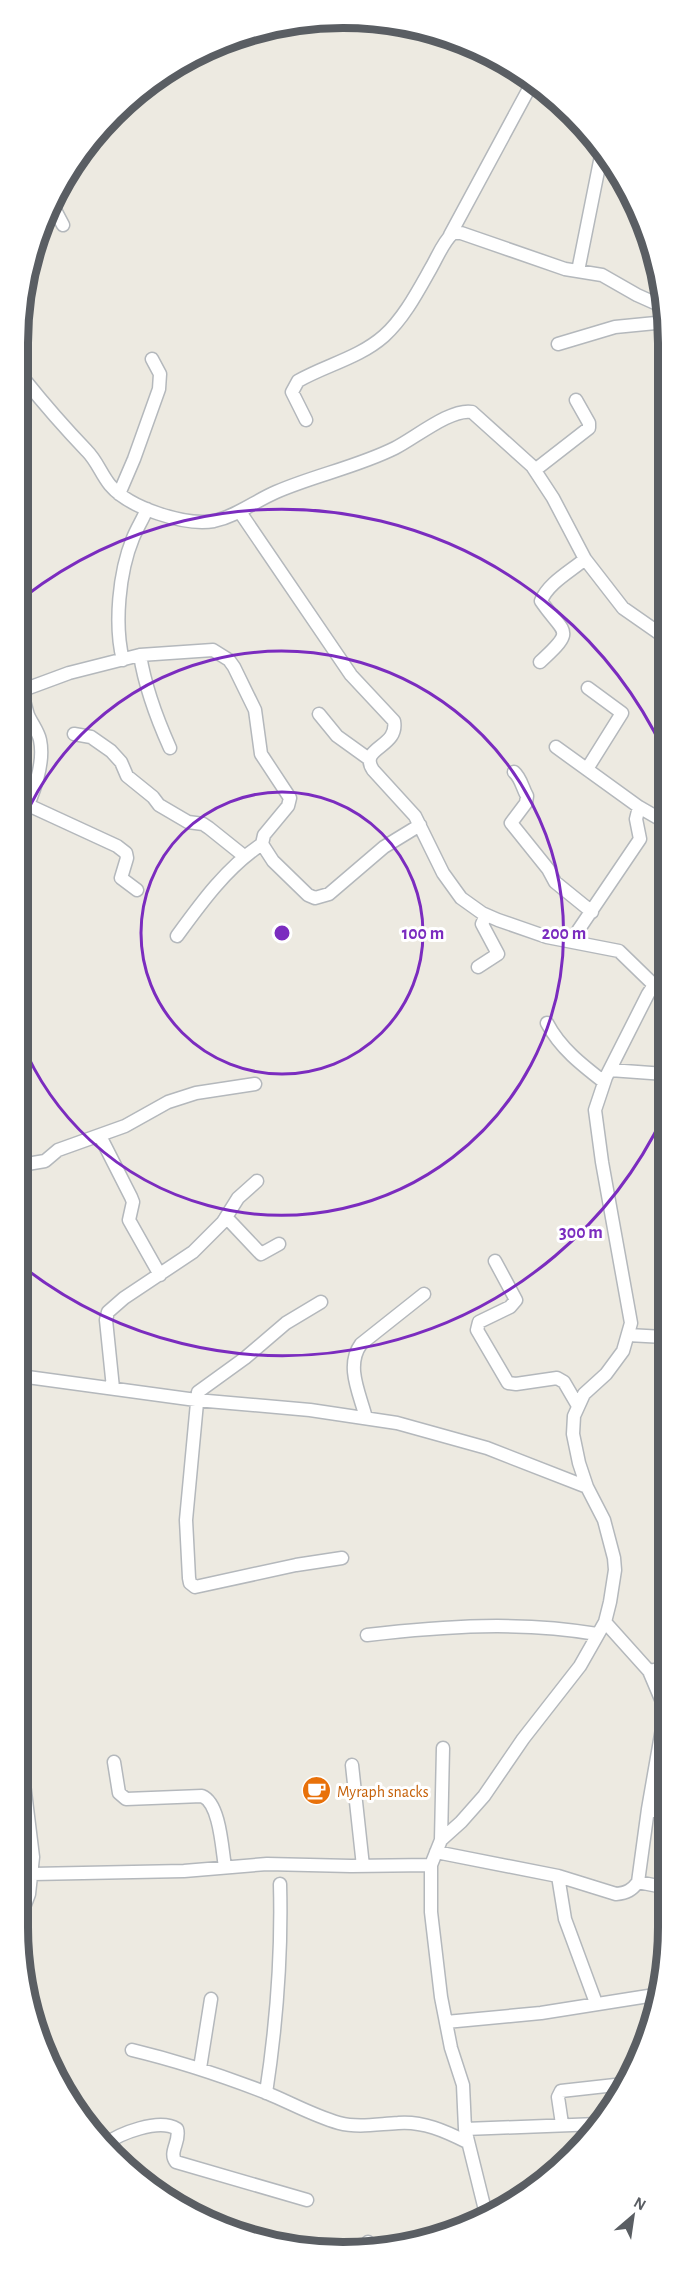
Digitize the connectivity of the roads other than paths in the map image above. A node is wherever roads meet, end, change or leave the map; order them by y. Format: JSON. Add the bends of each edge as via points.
{"nodes":[{"id":1,"x":529,"y":89,"type":"edge"},
{"id":2,"x":600,"y":161,"type":"edge"},
{"id":3,"x":57,"y":213,"type":"edge"},
{"id":4,"x":63,"y":225,"type":"dead end"},
{"id":5,"x":450,"y":235,"type":"junction"},
{"id":6,"x":578,"y":271,"type":"junction"},
{"id":7,"x":656,"y":304,"type":"edge"},
{"id":8,"x":658,"y":323,"type":"edge"},
{"id":9,"x":558,"y":344,"type":"dead end"},
{"id":10,"x":152,"y":359,"type":"dead end"},
{"id":11,"x":28,"y":384,"type":"edge"},
{"id":12,"x":576,"y":400,"type":"dead end"},
{"id":13,"x":306,"y":420,"type":"dead end"},
{"id":14,"x":535,"y":470,"type":"junction"},
{"id":15,"x":119,"y":494,"type":"junction"},
{"id":16,"x":147,"y":509,"type":"junction"},
{"id":17,"x":240,"y":512,"type":"junction"},
{"id":18,"x":585,"y":559,"type":"junction"},
{"id":19,"x":658,"y":632,"type":"edge"},
{"id":20,"x":140,"y":655,"type":"junction"},
{"id":21,"x":123,"y":660,"type":"junction"},
{"id":22,"x":540,"y":662,"type":"dead end"},
{"id":23,"x":28,"y":688,"type":"edge"},
{"id":24,"x":588,"y":688,"type":"dead end"},
{"id":25,"x":319,"y":714,"type":"dead end"},
{"id":26,"x":28,"y":722,"type":"edge"},
{"id":27,"x":74,"y":734,"type":"dead end"},
{"id":28,"x":556,"y":747,"type":"dead end"},
{"id":29,"x":170,"y":748,"type":"dead end"},
{"id":30,"x":369,"y":759,"type":"junction"},
{"id":31,"x":587,"y":769,"type":"junction"},
{"id":32,"x":514,"y":772,"type":"dead end"},
{"id":33,"x":28,"y":803,"type":"edge"},
{"id":34,"x":639,"y":807,"type":"junction"},
{"id":35,"x":28,"y":812,"type":"edge"},
{"id":36,"x":658,"y":818,"type":"edge"},
{"id":37,"x":420,"y":825,"type":"junction"},
{"id":38,"x":262,"y":844,"type":"junction"},
{"id":39,"x":244,"y":856,"type":"junction"},
{"id":40,"x":137,"y":890,"type":"dead end"},
{"id":41,"x":592,"y":912,"type":"junction"},
{"id":42,"x":486,"y":915,"type":"junction"},
{"id":43,"x":177,"y":936,"type":"dead end"},
{"id":44,"x":571,"y":941,"type":"junction"},
{"id":45,"x":478,"y":967,"type":"dead end"},
{"id":46,"x":658,"y":982,"type":"edge"},
{"id":47,"x":654,"y":985,"type":"junction"},
{"id":48,"x":547,"y":1023,"type":"dead end"},
{"id":49,"x":658,"y":1074,"type":"edge"},
{"id":50,"x":607,"y":1076,"type":"junction"},
{"id":51,"x":255,"y":1084,"type":"dead end"},
{"id":52,"x":100,"y":1136,"type":"junction"},
{"id":53,"x":28,"y":1164,"type":"edge"},
{"id":54,"x":256,"y":1181,"type":"dead end"},
{"id":55,"x":226,"y":1217,"type":"junction"},
{"id":56,"x":279,"y":1244,"type":"dead end"},
{"id":57,"x":495,"y":1261,"type":"dead end"},
{"id":58,"x":160,"y":1275,"type":"junction"},
{"id":59,"x":424,"y":1294,"type":"dead end"},
{"id":60,"x":321,"y":1302,"type":"dead end"},
{"id":61,"x":628,"y":1335,"type":"junction"},
{"id":62,"x":658,"y":1337,"type":"edge"},
{"id":63,"x":28,"y":1377,"type":"edge"},
{"id":64,"x":112,"y":1388,"type":"junction"},
{"id":65,"x":196,"y":1400,"type":"junction"},
{"id":66,"x":578,"y":1406,"type":"junction"},
{"id":67,"x":366,"y":1418,"type":"junction"},
{"id":68,"x":586,"y":1487,"type":"junction"},
{"id":69,"x":342,"y":1558,"type":"dead end"},
{"id":70,"x":605,"y":1622,"type":"junction"},
{"id":71,"x":597,"y":1634,"type":"junction"},
{"id":72,"x":367,"y":1635,"type":"dead end"},
{"id":73,"x":658,"y":1669,"type":"edge"},
{"id":74,"x":649,"y":1671,"type":"junction"},
{"id":75,"x":658,"y":1692,"type":"edge"},
{"id":76,"x":443,"y":1748,"type":"dead end"},
{"id":77,"x":658,"y":1752,"type":"edge"},
{"id":78,"x":114,"y":1762,"type":"dead end"},
{"id":79,"x":352,"y":1765,"type":"dead end"},
{"id":80,"x":648,"y":1809,"type":"junction"},
{"id":81,"x":28,"y":1812,"type":"edge"},
{"id":82,"x":658,"y":1812,"type":"edge"},
{"id":83,"x":441,"y":1840,"type":"junction"},
{"id":84,"x":436,"y":1852,"type":"junction"},
{"id":85,"x":432,"y":1865,"type":"junction"},
{"id":86,"x":363,"y":1866,"type":"junction"},
{"id":87,"x":225,"y":1867,"type":"junction"},
{"id":88,"x":32,"y":1874,"type":"junction"},
{"id":89,"x":558,"y":1876,"type":"junction"},
{"id":90,"x":638,"y":1882,"type":"junction"},
{"id":91,"x":280,"y":1884,"type":"dead end"},
{"id":92,"x":658,"y":1886,"type":"edge"},
{"id":93,"x":28,"y":1897,"type":"edge"},
{"id":94,"x":651,"y":1995,"type":"edge"},
{"id":95,"x":212,"y":1999,"type":"dead end"},
{"id":96,"x":596,"y":2003,"type":"junction"},
{"id":97,"x":446,"y":2022,"type":"junction"},
{"id":98,"x":132,"y":2050,"type":"dead end"},
{"id":99,"x":200,"y":2068,"type":"junction"},
{"id":100,"x":615,"y":2085,"type":"edge"},
{"id":101,"x":266,"y":2093,"type":"junction"},
{"id":102,"x":562,"y":2124,"type":"junction"},
{"id":103,"x":588,"y":2124,"type":"edge"},
{"id":104,"x":465,"y":2129,"type":"junction"},
{"id":105,"x":113,"y":2141,"type":"edge"},
{"id":106,"x":467,"y":2142,"type":"junction"},
{"id":107,"x":307,"y":2200,"type":"dead end"},
{"id":108,"x":484,"y":2208,"type":"edge"}],
"edges":[{"from":1,"to":5,"type":"street"},
{"from":2,"to":6,"type":"street"},
{"from":3,"to":4,"type":"street"},
{"from":5,"to":6,"type":"street","via":[[461,233]]},
{"from":5,"to":13,"type":"street","via":[[386,335],[372,346],[298,381],[292,392]]},
{"from":6,"to":7,"type":"street","via":[[602,274]]},
{"from":8,"to":9,"type":"street","via":[[615,327]]},
{"from":10,"to":15,"type":"street","via":[[160,374],[159,389]]},
{"from":11,"to":15,"type":"street","via":[[97,461]]},
{"from":12,"to":14,"type":"street","via":[[590,428]]},
{"from":14,"to":17,"type":"street","via":[[479,417],[464,410],[389,451],[276,492]]},
{"from":14,"to":18,"type":"street"},
{"from":15,"to":16,"type":"street"},
{"from":16,"to":17,"type":"street","via":[[192,522],[214,521]]},
{"from":16,"to":21,"type":"street","via":[[132,539],[121,589],[118,639]]},
{"from":17,"to":30,"type":"street","via":[[351,675],[394,721],[393,735]]},
{"from":18,"to":19,"type":"street","via":[[623,608]]},
{"from":18,"to":22,"type":"street","via":[[542,597],[563,632],[558,645]]},
{"from":20,"to":21,"type":"street"},
{"from":20,"to":29,"type":"street","via":[[142,672]]},
{"from":20,"to":38,"type":"street","via":[[213,650],[234,667],[255,710],[261,754],[290,798]]},
{"from":21,"to":23,"type":"street"},
{"from":24,"to":31,"type":"street","via":[[622,713]]},
{"from":25,"to":30,"type":"street","via":[[337,736]]},
{"from":26,"to":33,"type":"street","via":[[40,738],[41,748],[37,778]]},
{"from":27,"to":39,"type":"street","via":[[91,737],[111,751],[127,776],[159,805],[188,822],[203,824]]},
{"from":28,"to":31,"type":"street"},
{"from":30,"to":37,"type":"street","via":[[373,770]]},
{"from":31,"to":34,"type":"street"},
{"from":32,"to":41,"type":"street","via":[[527,796],[511,823],[555,882]]},
{"from":34,"to":36,"type":"street"},
{"from":34,"to":41,"type":"street","via":[[636,819],[640,839]]},
{"from":35,"to":40,"type":"street","via":[[98,836],[123,850],[126,858],[121,878]]},
{"from":37,"to":38,"type":"street","via":[[384,847],[322,897],[308,895],[273,861]]},
{"from":37,"to":42,"type":"street","via":[[451,886]]},
{"from":38,"to":39,"type":"street"},
{"from":39,"to":43,"type":"street"},
{"from":41,"to":44,"type":"street"},
{"from":42,"to":44,"type":"street"},
{"from":42,"to":45,"type":"street","via":[[482,924],[498,954]]},
{"from":44,"to":47,"type":"street","via":[[619,951]]},
{"from":46,"to":47,"type":"street"},
{"from":47,"to":50,"type":"street"},
{"from":48,"to":50,"type":"street","via":[[566,1051]]},
{"from":49,"to":50,"type":"street"},
{"from":50,"to":61,"type":"street","via":[[595,1121],[629,1307]]},
{"from":51,"to":52,"type":"street","via":[[196,1093],[168,1102]]},
{"from":52,"to":53,"type":"street","via":[[58,1150],[45,1161]]},
{"from":52,"to":58,"type":"street","via":[[131,1197],[129,1221]]},
{"from":54,"to":55,"type":"street"},
{"from":55,"to":56,"type":"street","via":[[261,1254]]},
{"from":55,"to":58,"type":"street","via":[[193,1252]]},
{"from":57,"to":66,"type":"street","via":[[516,1300],[479,1322],[480,1336],[508,1383],[557,1378],[564,1382]]},
{"from":58,"to":64,"type":"street","via":[[106,1315]]},
{"from":59,"to":67,"type":"street","via":[[355,1352],[352,1364]]},
{"from":60,"to":65,"type":"street","via":[[286,1323],[199,1390]]},
{"from":61,"to":62,"type":"street"},
{"from":61,"to":66,"type":"street","via":[[617,1361],[584,1394]]},
{"from":63,"to":64,"type":"street"},
{"from":64,"to":65,"type":"street"},
{"from":65,"to":67,"type":"street"},
{"from":65,"to":69,"type":"street","via":[[186,1520],[190,1583],[195,1587]]},
{"from":66,"to":68,"type":"street","via":[[573,1434]]},
{"from":67,"to":68,"type":"street","via":[[488,1448]]},
{"from":68,"to":70,"type":"street","via":[[604,1520],[614,1558]]},
{"from":70,"to":71,"type":"street"},
{"from":70,"to":74,"type":"street"},
{"from":71,"to":72,"type":"street","via":[[557,1627],[435,1627]]},
{"from":71,"to":83,"type":"street","via":[[580,1666],[484,1796]]},
{"from":73,"to":74,"type":"street"},
{"from":74,"to":75,"type":"street"},
{"from":76,"to":83,"type":"street"},
{"from":77,"to":80,"type":"street"},
{"from":78,"to":87,"type":"street","via":[[119,1792],[126,1799],[207,1798],[214,1808]]},
{"from":79,"to":86,"type":"street"},
{"from":80,"to":82,"type":"street"},
{"from":80,"to":90,"type":"street"},
{"from":81,"to":88,"type":"street"},
{"from":83,"to":84,"type":"street"},
{"from":84,"to":85,"type":"street"},
{"from":84,"to":89,"type":"street"},
{"from":85,"to":86,"type":"street"},
{"from":85,"to":97,"type":"street","via":[[431,1912]]},
{"from":86,"to":87,"type":"street"},
{"from":87,"to":88,"type":"street"},
{"from":88,"to":93,"type":"street"},
{"from":89,"to":90,"type":"street","via":[[616,1894],[633,1889]]},
{"from":89,"to":96,"type":"street","via":[[565,1918]]},
{"from":90,"to":92,"type":"street"},
{"from":91,"to":101,"type":"street","via":[[278,2004]]},
{"from":94,"to":96,"type":"street"},
{"from":95,"to":99,"type":"street"},
{"from":96,"to":97,"type":"street","via":[[541,2013]]},
{"from":97,"to":104,"type":"street","via":[[463,2085]]},
{"from":98,"to":99,"type":"street"},
{"from":99,"to":101,"type":"street"},
{"from":100,"to":102,"type":"street","via":[[561,2091],[558,2097]]},
{"from":101,"to":106,"type":"street","via":[[342,2124],[420,2124]]},
{"from":102,"to":103,"type":"street"},
{"from":102,"to":104,"type":"street"},
{"from":104,"to":106,"type":"street"},
{"from":105,"to":107,"type":"street","via":[[148,2126],[173,2126],[179,2134],[173,2153],[176,2162]]},
{"from":106,"to":108,"type":"street"}]}
